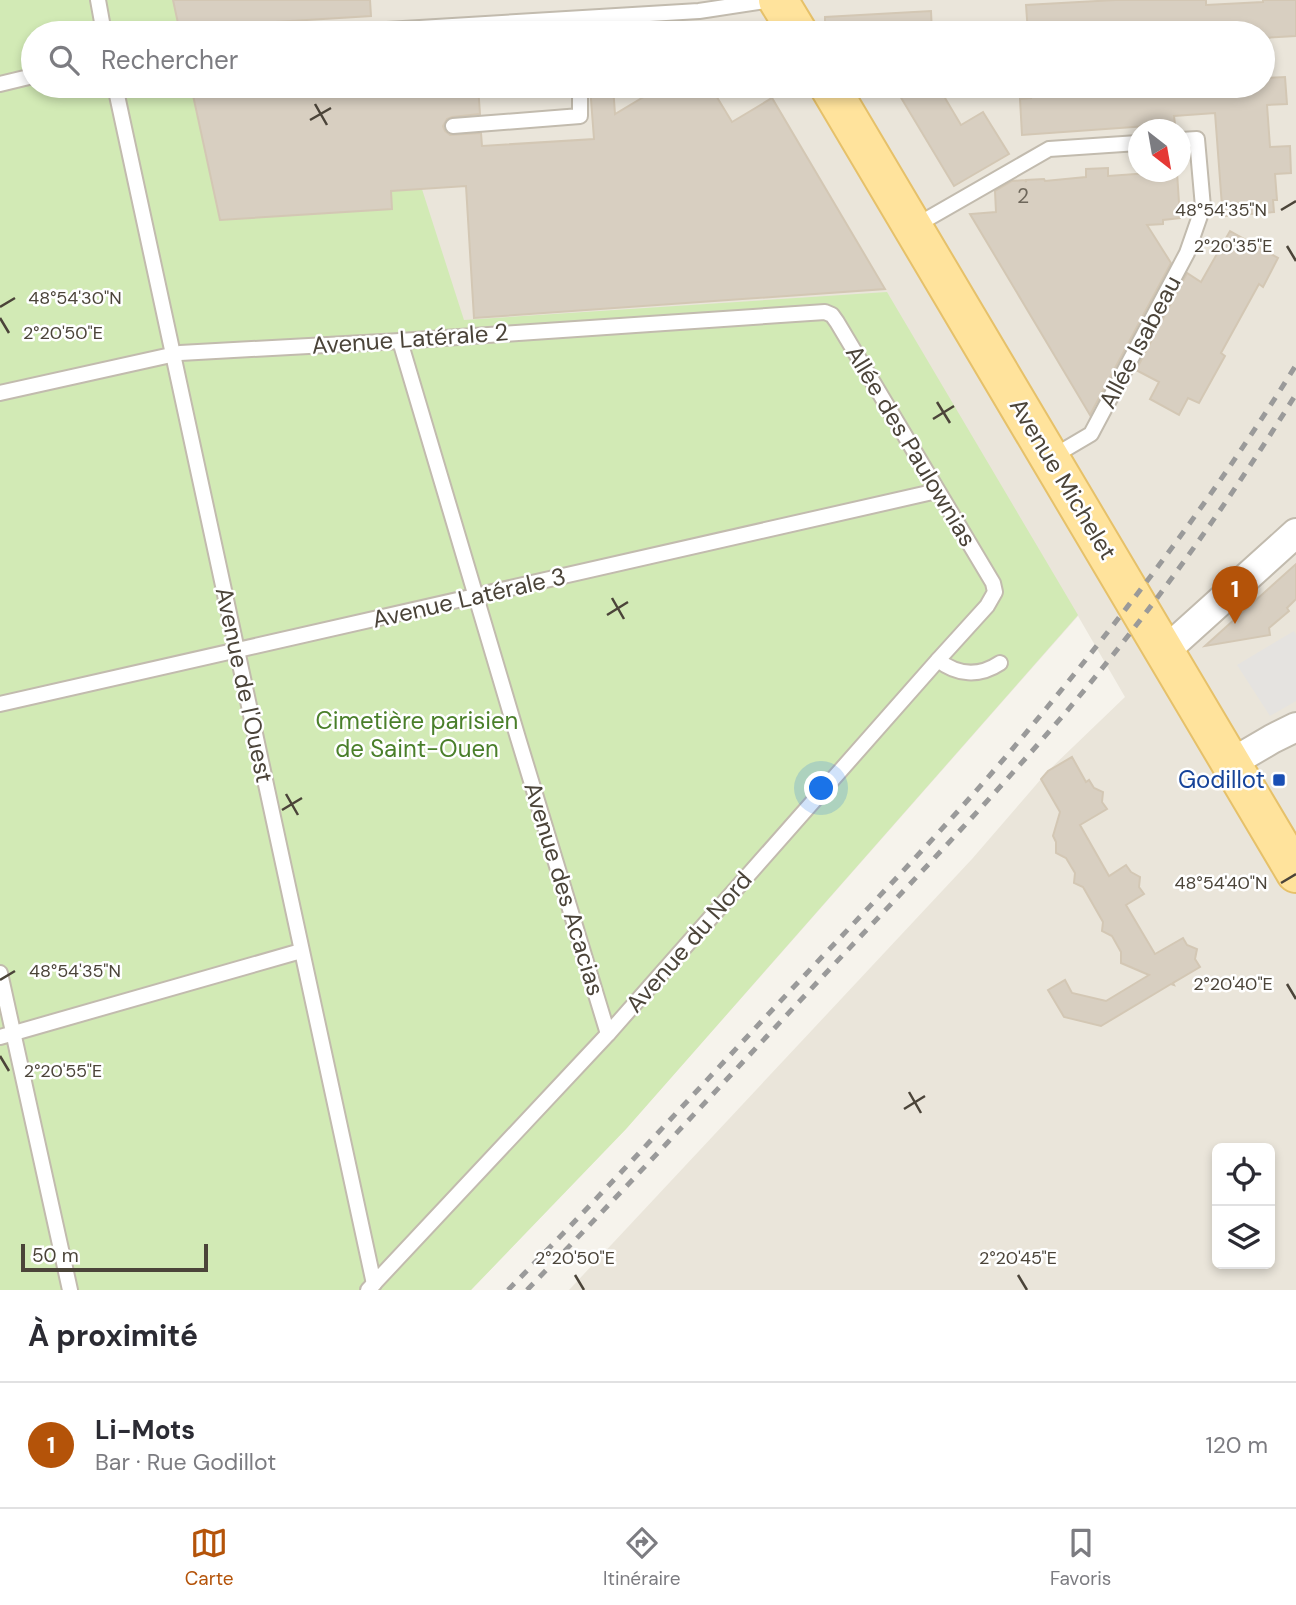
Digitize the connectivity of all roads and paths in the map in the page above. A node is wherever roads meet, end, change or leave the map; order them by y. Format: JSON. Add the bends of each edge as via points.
{"nodes":[{"id":1,"x":98,"y":0,"type":"edge"},
{"id":2,"x":771,"y":0,"type":"edge"},
{"id":3,"x":778,"y":0,"type":"edge"},
{"id":4,"x":102,"y":21,"type":"edge"},
{"id":5,"x":619,"y":21,"type":"edge"},
{"id":6,"x":791,"y":21,"type":"edge"},
{"id":7,"x":21,"y":79,"type":"edge"},
{"id":8,"x":0,"y":84,"type":"edge"},
{"id":9,"x":118,"y":98,"type":"edge"},
{"id":10,"x":580,"y":98,"type":"edge"},
{"id":11,"x":836,"y":98,"type":"edge"},
{"id":12,"x":453,"y":126,"type":"dead end"},
{"id":13,"x":1191,"y":139,"type":"edge"},
{"id":14,"x":1128,"y":144,"type":"edge"},
{"id":15,"x":913,"y":227,"type":"junction"},
{"id":16,"x":825,"y":312,"type":"joint"},
{"id":17,"x":400,"y":341,"type":"junction"},
{"id":18,"x":173,"y":355,"type":"junction"},
{"id":19,"x":0,"y":393,"type":"edge"},
{"id":20,"x":1050,"y":458,"type":"junction"},
{"id":21,"x":937,"y":491,"type":"junction"},
{"id":22,"x":1296,"y":533,"type":"edge"},
{"id":23,"x":993,"y":583,"type":"joint"},
{"id":24,"x":475,"y":597,"type":"junction"},
{"id":25,"x":237,"y":651,"type":"junction"},
{"id":26,"x":1164,"y":652,"type":"junction"},
{"id":27,"x":938,"y":660,"type":"junction"},
{"id":28,"x":1000,"y":663,"type":"dead end"},
{"id":29,"x":0,"y":704,"type":"edge"},
{"id":30,"x":1296,"y":727,"type":"edge"},
{"id":31,"x":1231,"y":763,"type":"junction"},
{"id":32,"x":1296,"y":873,"type":"edge"},
{"id":33,"x":301,"y":951,"type":"junction"},
{"id":34,"x":0,"y":973,"type":"edge"},
{"id":35,"x":608,"y":1034,"type":"junction"},
{"id":36,"x":7,"y":1035,"type":"edge"},
{"id":37,"x":371,"y":1287,"type":"edge"},
{"id":38,"x":70,"y":1290,"type":"edge"}],
"edges":[{"from":1,"to":4,"type":"lane"},
{"from":2,"to":5,"type":"lane"},
{"from":3,"to":6,"type":"main road"},
{"from":7,"to":8,"type":"lane"},
{"from":9,"to":18,"type":"lane","name":"Avenue de l'Ouest"},
{"from":10,"to":12,"type":"lane","via":[[580,117]]},
{"from":11,"to":15,"type":"main road","name":"Avenue Michelet"},
{"from":13,"to":20,"type":"lane","name":"Allée Isabeau","via":[[1196,139],[1203,207],[1187,253],[1091,433]]},
{"from":14,"to":15,"type":"lane","via":[[1049,149]]},
{"from":15,"to":20,"type":"main road","name":"Avenue Michelet"},
{"from":16,"to":17,"type":"lane","name":"Avenue Latérale 2"},
{"from":16,"to":21,"type":"lane","name":"Allée des Paulownias","via":[[837,322]]},
{"from":17,"to":18,"type":"lane","name":"Avenue Latérale 2"},
{"from":17,"to":24,"type":"lane","name":"Avenue des Acacias"},
{"from":18,"to":19,"type":"lane","name":"Avenue Latérale 2"},
{"from":18,"to":25,"type":"lane","name":"Avenue de l'Ouest"},
{"from":20,"to":26,"type":"main road","name":"Avenue Michelet"},
{"from":21,"to":23,"type":"lane","name":"Allée des Paulownias"},
{"from":21,"to":24,"type":"lane","name":"Avenue Latérale 3"},
{"from":22,"to":26,"type":"street"},
{"from":23,"to":27,"type":"lane","name":"Avenue du Nord","via":[[995,592],[987,606]]},
{"from":24,"to":25,"type":"lane","name":"Avenue Latérale 3"},
{"from":24,"to":35,"type":"lane","name":"Avenue des Acacias"},
{"from":25,"to":29,"type":"lane","name":"Avenue Latérale 3"},
{"from":25,"to":33,"type":"lane","name":"Avenue de l'Ouest"},
{"from":26,"to":31,"type":"main road","name":"Avenue Michelet"},
{"from":27,"to":28,"type":"lane","via":[[966,673]]},
{"from":27,"to":35,"type":"lane","name":"Avenue du Nord"},
{"from":30,"to":31,"type":"street"},
{"from":31,"to":32,"type":"main road","name":"Avenue Michelet"},
{"from":33,"to":36,"type":"lane"},
{"from":33,"to":37,"type":"lane","name":"Avenue de l'Ouest"},
{"from":34,"to":36,"type":"lane"},
{"from":35,"to":37,"type":"lane","name":"Avenue du Nord"},
{"from":36,"to":38,"type":"lane"}]}
